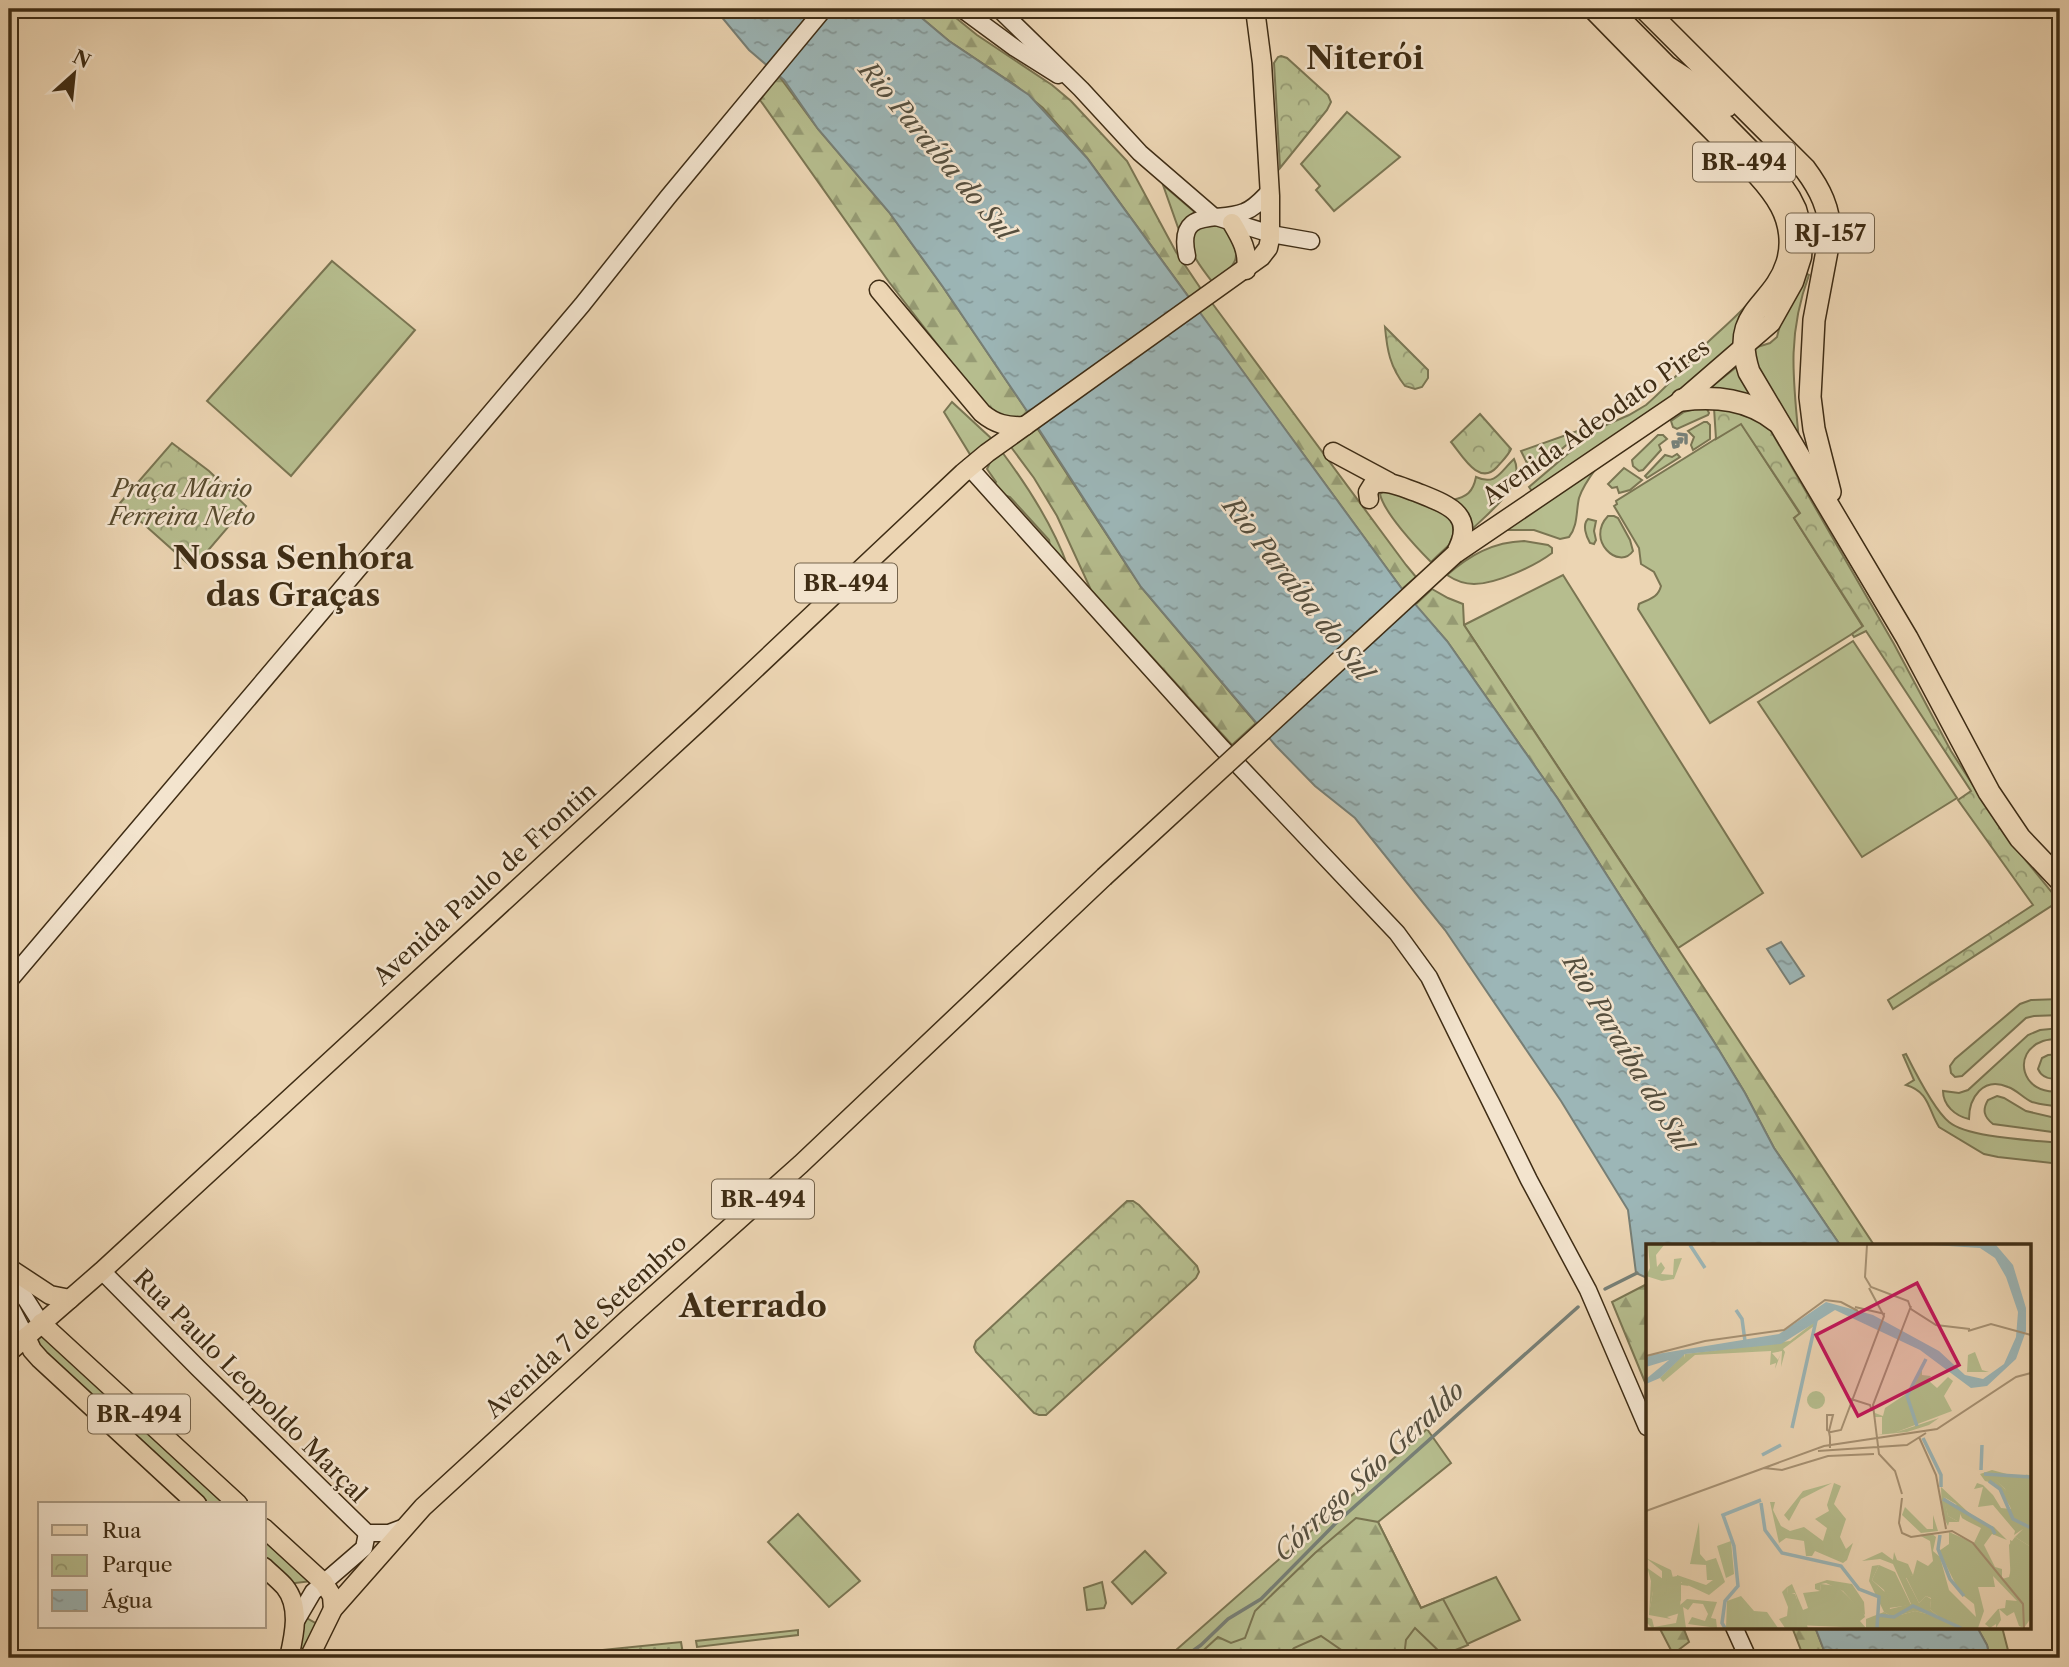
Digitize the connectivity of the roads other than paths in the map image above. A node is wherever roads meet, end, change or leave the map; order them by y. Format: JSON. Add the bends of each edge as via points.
{"nodes":[{"id":1,"x":824,"y":9,"type":"edge"},
{"id":2,"x":962,"y":9,"type":"edge"},
{"id":3,"x":999,"y":9,"type":"edge"},
{"id":4,"x":1255,"y":9,"type":"edge"},
{"id":5,"x":1594,"y":9,"type":"edge"},
{"id":6,"x":1612,"y":9,"type":"edge"},
{"id":7,"x":1645,"y":9,"type":"edge"},
{"id":8,"x":1669,"y":68,"type":"junction"},
{"id":9,"x":1080,"y":89,"type":"junction"},
{"id":10,"x":1762,"y":127,"type":"junction"},
{"id":11,"x":1270,"y":191,"type":"junction"},
{"id":12,"x":1213,"y":216,"type":"junction"},
{"id":13,"x":1232,"y":223,"type":"junction"},
{"id":14,"x":1271,"y":234,"type":"junction"},
{"id":15,"x":1311,"y":241,"type":"dead end"},
{"id":16,"x":1187,"y":256,"type":"dead end"},
{"id":17,"x":1242,"y":273,"type":"junction"},
{"id":18,"x":878,"y":290,"type":"dead end"},
{"id":19,"x":1744,"y":348,"type":"junction"},
{"id":20,"x":1682,"y":400,"type":"junction"},
{"id":21,"x":1781,"y":425,"type":"junction"},
{"id":22,"x":1025,"y":426,"type":"junction"},
{"id":23,"x":1333,"y":452,"type":"dead end"},
{"id":24,"x":970,"y":467,"type":"junction"},
{"id":25,"x":1389,"y":482,"type":"junction"},
{"id":26,"x":1369,"y":499,"type":"dead end"},
{"id":27,"x":1840,"y":524,"type":"junction"},
{"id":28,"x":1463,"y":549,"type":"junction"},
{"id":29,"x":1104,"y":877,"type":"joint"},
{"id":30,"x":2060,"y":880,"type":"edge"},
{"id":31,"x":9,"y":981,"type":"edge"},
{"id":32,"x":9,"y":1268,"type":"edge"},
{"id":33,"x":102,"y":1271,"type":"junction"},
{"id":34,"x":9,"y":1273,"type":"edge"},
{"id":35,"x":70,"y":1299,"type":"junction"},
{"id":36,"x":9,"y":1304,"type":"edge"},
{"id":37,"x":41,"y":1323,"type":"junction"},
{"id":38,"x":26,"y":1337,"type":"junction"},
{"id":39,"x":9,"y":1352,"type":"edge"},
{"id":40,"x":1646,"y":1425,"type":"edge"},
{"id":41,"x":195,"y":1502,"type":"edge"},
{"id":42,"x":236,"y":1502,"type":"edge"},
{"id":43,"x":410,"y":1521,"type":"junction"},
{"id":44,"x":266,"y":1530,"type":"edge"},
{"id":45,"x":366,"y":1541,"type":"junction"},
{"id":46,"x":266,"y":1569,"type":"edge"},
{"id":47,"x":324,"y":1583,"type":"junction"},
{"id":48,"x":333,"y":1609,"type":"junction"},
{"id":49,"x":296,"y":1621,"type":"junction"},
{"id":50,"x":1734,"y":1628,"type":"edge"},
{"id":51,"x":289,"y":1658,"type":"edge"},
{"id":52,"x":309,"y":1658,"type":"edge"},
{"id":53,"x":1748,"y":1658,"type":"edge"}],
"edges":[{"from":1,"to":31,"type":"street","via":[[582,305]]},
{"from":2,"to":9,"type":"street"},
{"from":3,"to":9,"type":"street"},
{"from":4,"to":11,"type":"main road"},
{"from":5,"to":19,"type":"highway","name":"Avenida Adeodato Pires","number":"BR-494","via":[[1752,170],[1782,208],[1791,239],[1788,262],[1747,324]]},
{"from":6,"to":8,"type":"main road","number":"BR-494"},
{"from":7,"to":10,"type":"highway","number":"RJ-157"},
{"from":8,"to":10,"type":"highway"},
{"from":8,"to":19,"type":"main road","number":"BR-494","via":[[1777,176],[1801,221],[1802,257],[1790,291],[1771,323]]},
{"from":9,"to":12,"type":"street","via":[[1140,153]]},
{"from":10,"to":27,"type":"highway","number":"RJ-157","via":[[1813,179],[1828,212],[1829,245],[1814,320],[1810,397]]},
{"from":11,"to":12,"type":"street","via":[[1246,212]]},
{"from":11,"to":14,"type":"main road"},
{"from":12,"to":13,"type":"street"},
{"from":12,"to":16,"type":"street","via":[[1189,228],[1184,242]]},
{"from":13,"to":14,"type":"street"},
{"from":13,"to":17,"type":"main road","via":[[1245,248]]},
{"from":14,"to":15,"type":"street"},
{"from":14,"to":17,"type":"main road","name":"Avenida Paulo de Frontin","via":[[1265,253]]},
{"from":17,"to":22,"type":"main road","name":"Avenida Paulo de Frontin"},
{"from":18,"to":22,"type":"main road","via":[[987,417],[1003,425]]},
{"from":19,"to":20,"type":"main road","name":"Avenida Adeodato Pires","number":"BR-494"},
{"from":19,"to":21,"type":"highway","via":[[1749,372]]},
{"from":20,"to":21,"type":"highway","via":[[1736,401]]},
{"from":20,"to":28,"type":"main road","name":"Avenida Adeodato Pires","number":"BR-494"},
{"from":21,"to":27,"type":"highway"},
{"from":22,"to":24,"type":"main road","name":"Avenida Paulo de Frontin","number":"BR-494"},
{"from":23,"to":25,"type":"main road"},
{"from":24,"to":33,"type":"main road","name":"Avenida Paulo de Frontin","number":"BR-494"},
{"from":24,"to":40,"type":"street","via":[[1415,956],[1588,1290]]},
{"from":25,"to":26,"type":"main road","via":[[1373,484]]},
{"from":25,"to":28,"type":"main road","via":[[1454,510],[1464,532]]},
{"from":27,"to":30,"type":"highway","number":"RJ-157","via":[[1908,638],[1994,800],[2020,838]]},
{"from":28,"to":29,"type":"main road","name":"Avenida Adeodato Pires","bridge":true},
{"from":29,"to":43,"type":"main road","name":"Avenida 7 de Setembro","number":"BR-494","via":[[801,1164]]},
{"from":32,"to":35,"type":"main road","via":[[50,1295]]},
{"from":33,"to":35,"type":"main road","name":"Avenida Paulo de Frontin","number":"BR-494"},
{"from":33,"to":45,"type":"street","name":"Rua Paulo Leopoldo Marçal"},
{"from":34,"to":37,"type":"street"},
{"from":35,"to":37,"type":"main road","name":"Avenida Paulo de Frontin","number":"BR-494"},
{"from":36,"to":38,"type":"street"},
{"from":37,"to":38,"type":"main road","name":"Avenida Paulo de Frontin","number":"BR-494"},
{"from":37,"to":42,"type":"main road","number":"BR-494"},
{"from":38,"to":39,"type":"main road","name":"Avenida Paulo de Frontin","number":"BR-494"},
{"from":38,"to":41,"type":"main road","number":"BR-494","via":[[35,1354]]},
{"from":43,"to":45,"type":"street","name":"Rua Paulo Leopoldo Marçal"},
{"from":43,"to":48,"type":"main road","name":"Avenida 7 de Setembro"},
{"from":44,"to":47,"type":"main road"},
{"from":45,"to":47,"type":"street"},
{"from":46,"to":49,"type":"main road","via":[[287,1590]]},
{"from":47,"to":48,"type":"main road"},
{"from":47,"to":49,"type":"street"},
{"from":48,"to":52,"type":"main road","name":"Avenida 7 de Setembro"},
{"from":49,"to":51,"type":"main road"},
{"from":50,"to":53,"type":"street"}]}
